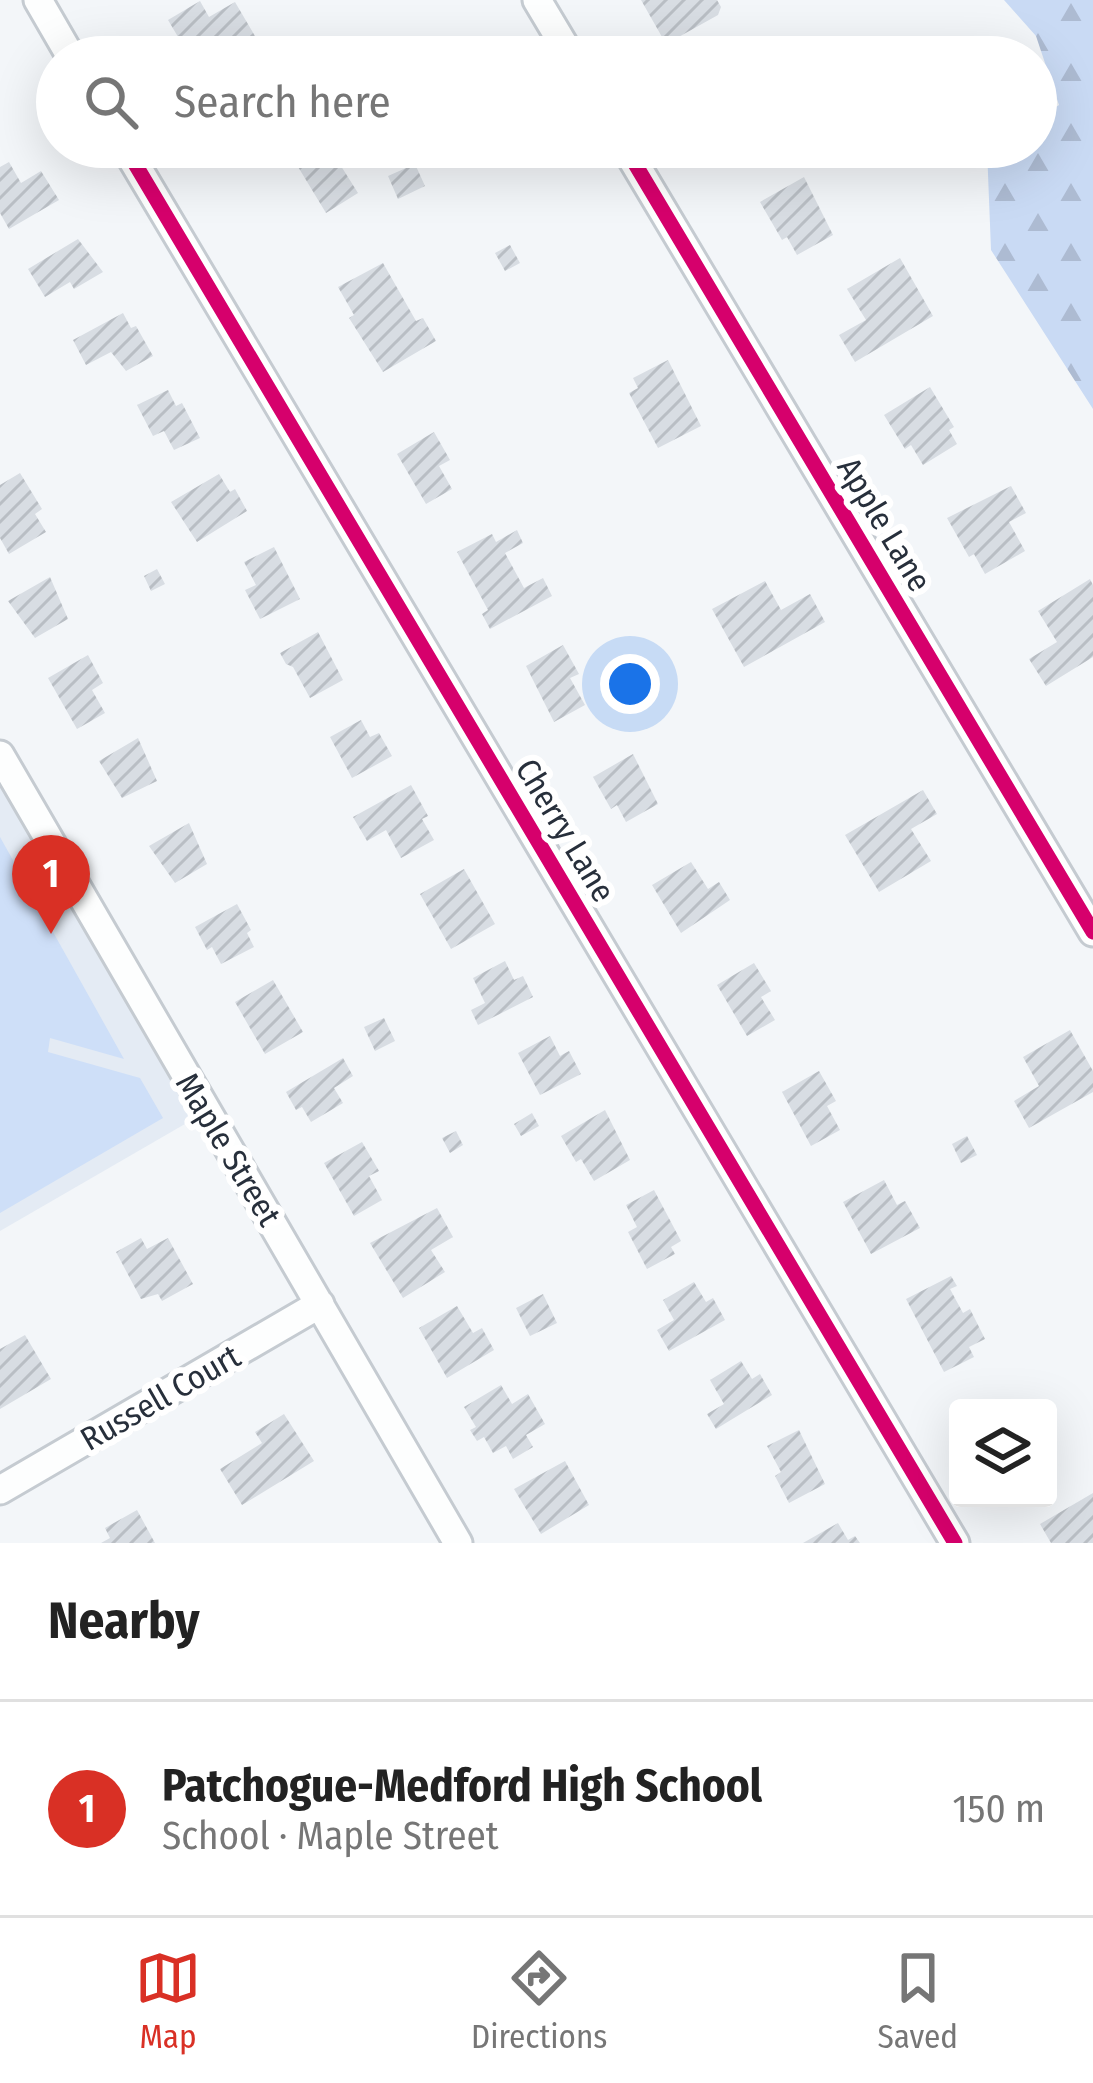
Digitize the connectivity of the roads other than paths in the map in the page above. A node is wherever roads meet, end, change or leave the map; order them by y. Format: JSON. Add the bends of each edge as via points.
{"nodes":[{"id":1,"x":38,"y":0,"type":"edge"},
{"id":2,"x":537,"y":0,"type":"edge"},
{"id":3,"x":59,"y":36,"type":"edge"},
{"id":4,"x":558,"y":36,"type":"edge"},
{"id":5,"x":137,"y":168,"type":"edge"},
{"id":6,"x":638,"y":168,"type":"edge"},
{"id":7,"x":0,"y":755,"type":"edge"},
{"id":8,"x":1093,"y":932,"type":"edge"},
{"id":9,"x":320,"y":1304,"type":"junction"},
{"id":10,"x":0,"y":1490,"type":"edge"},
{"id":11,"x":458,"y":1543,"type":"edge"},
{"id":12,"x":955,"y":1543,"type":"edge"}],
"edges":[{"from":1,"to":3,"type":"street"},
{"from":2,"to":4,"type":"street"},
{"from":5,"to":12,"type":"street","name":"Cherry Lane"},
{"from":6,"to":8,"type":"street","name":"Apple Lane"},
{"from":7,"to":9,"type":"street","name":"Maple Street"},
{"from":9,"to":10,"type":"street","name":"Russell Court"},
{"from":9,"to":11,"type":"street","name":"Maple Street"}]}
